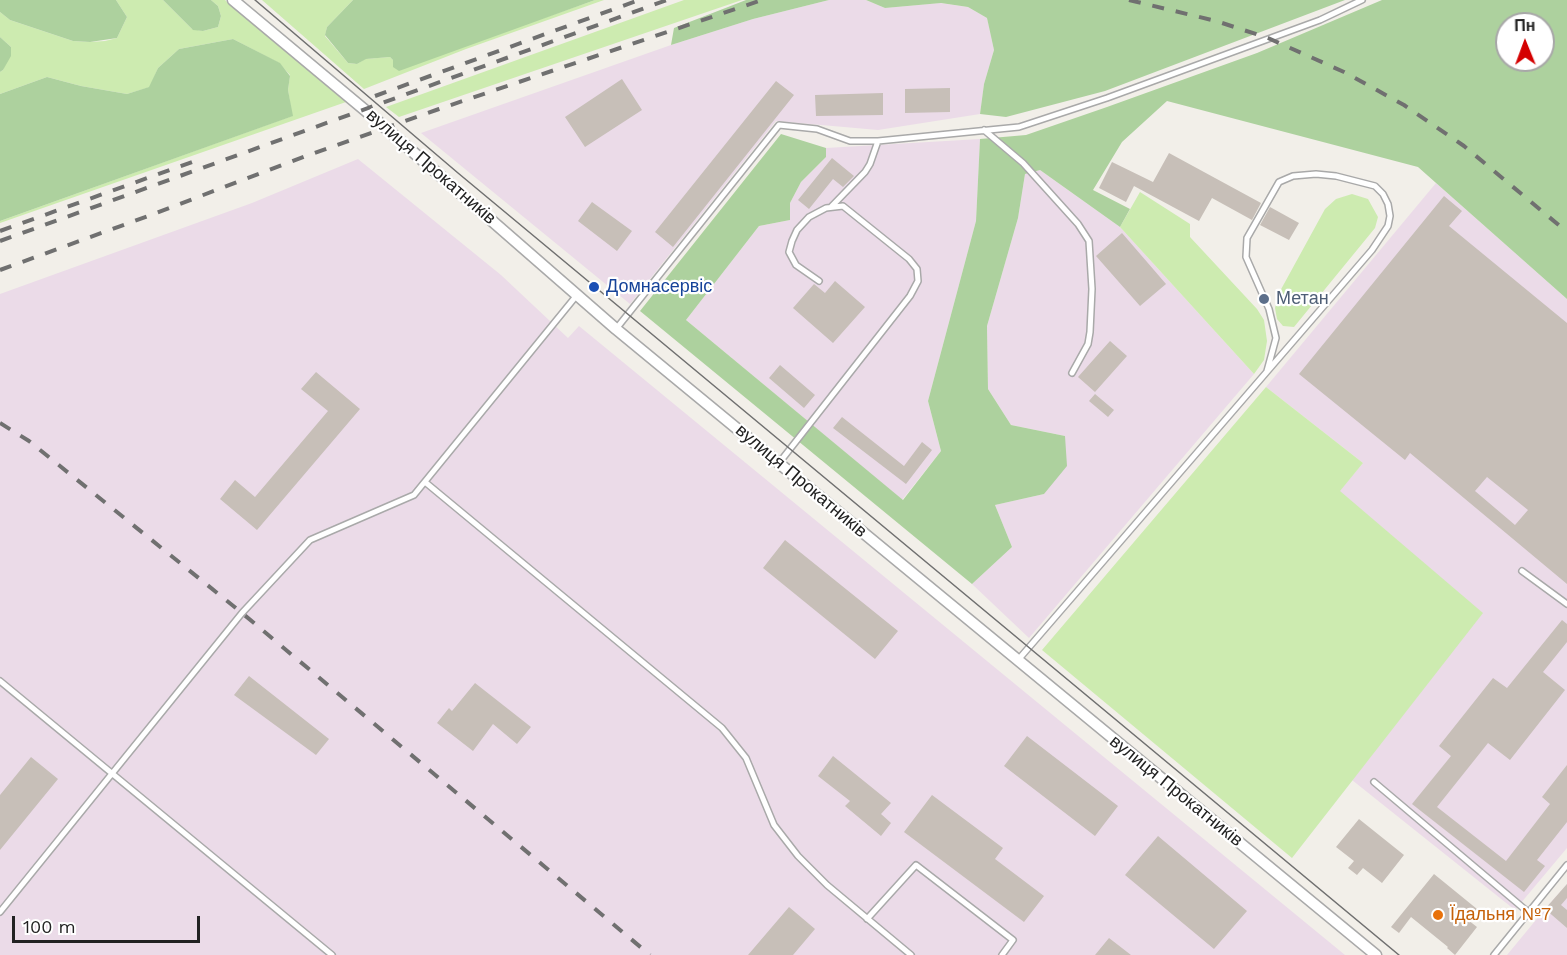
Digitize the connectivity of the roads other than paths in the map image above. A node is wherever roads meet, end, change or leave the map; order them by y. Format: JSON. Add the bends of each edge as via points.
{"nodes":[{"id":1,"x":233,"y":0,"type":"edge"},
{"id":2,"x":1362,"y":0,"type":"edge"},
{"id":3,"x":984,"y":130,"type":"junction"},
{"id":4,"x":878,"y":141,"type":"junction"},
{"id":5,"x":831,"y":207,"type":"junction"},
{"id":6,"x":819,"y":281,"type":"dead end"},
{"id":7,"x":577,"y":295,"type":"junction"},
{"id":8,"x":616,"y":329,"type":"junction"},
{"id":9,"x":1267,"y":371,"type":"junction"},
{"id":10,"x":1072,"y":373,"type":"dead end"},
{"id":11,"x":779,"y":464,"type":"junction"},
{"id":12,"x":425,"y":482,"type":"junction"},
{"id":13,"x":1522,"y":571,"type":"dead end"},
{"id":14,"x":1567,"y":604,"type":"edge"},
{"id":15,"x":1018,"y":660,"type":"junction"},
{"id":16,"x":0,"y":681,"type":"edge"},
{"id":17,"x":112,"y":774,"type":"junction"},
{"id":18,"x":1374,"y":783,"type":"dead end"},
{"id":19,"x":1567,"y":865,"type":"edge"},
{"id":20,"x":0,"y":912,"type":"edge"},
{"id":21,"x":1528,"y":912,"type":"junction"},
{"id":22,"x":867,"y":919,"type":"junction"},
{"id":23,"x":332,"y":955,"type":"edge"},
{"id":24,"x":911,"y":955,"type":"edge"},
{"id":25,"x":1002,"y":955,"type":"edge"},
{"id":26,"x":1376,"y":955,"type":"edge"},
{"id":27,"x":1494,"y":955,"type":"edge"}],
"edges":[{"from":1,"to":7,"type":"street","name":"вулиця Прокатників"},
{"from":2,"to":3,"type":"lane","via":[[1320,20],[1107,98],[1019,126]]},
{"from":3,"to":4,"type":"lane"},
{"from":3,"to":10,"type":"lane","via":[[1023,163],[1089,241],[1090,332]]},
{"from":4,"to":5,"type":"lane","via":[[865,172]]},
{"from":4,"to":8,"type":"lane","via":[[850,141],[818,129],[779,125]]},
{"from":5,"to":6,"type":"lane","via":[[809,217],[797,230],[789,252],[796,265]]},
{"from":5,"to":11,"type":"lane","via":[[843,206],[909,259],[917,269],[918,281]]},
{"from":7,"to":8,"type":"street","name":"вулиця Прокатників"},
{"from":7,"to":12,"type":"lane"},
{"from":8,"to":11,"type":"street","name":"вулиця Прокатників"},
{"from":9,"to":9,"type":"lane","via":[[1372,250],[1388,226],[1388,204],[1375,186],[1336,176],[1293,176],[1279,182],[1246,238],[1246,257],[1269,309],[1276,338]]},
{"from":9,"to":15,"type":"lane"},
{"from":11,"to":15,"type":"street","name":"вулиця Прокатників"},
{"from":12,"to":17,"type":"lane","via":[[414,495],[310,540],[242,613]]},
{"from":12,"to":22,"type":"lane","via":[[722,728],[746,758],[780,833],[826,885]]},
{"from":13,"to":14,"type":"lane"},
{"from":15,"to":26,"type":"street","name":"вулиця Прокатників"},
{"from":16,"to":17,"type":"lane"},
{"from":17,"to":20,"type":"lane"},
{"from":17,"to":23,"type":"lane"},
{"from":18,"to":21,"type":"lane"},
{"from":19,"to":21,"type":"lane"},
{"from":21,"to":27,"type":"lane"},
{"from":22,"to":24,"type":"lane"},
{"from":22,"to":25,"type":"lane","via":[[916,865],[1013,940]]}]}
